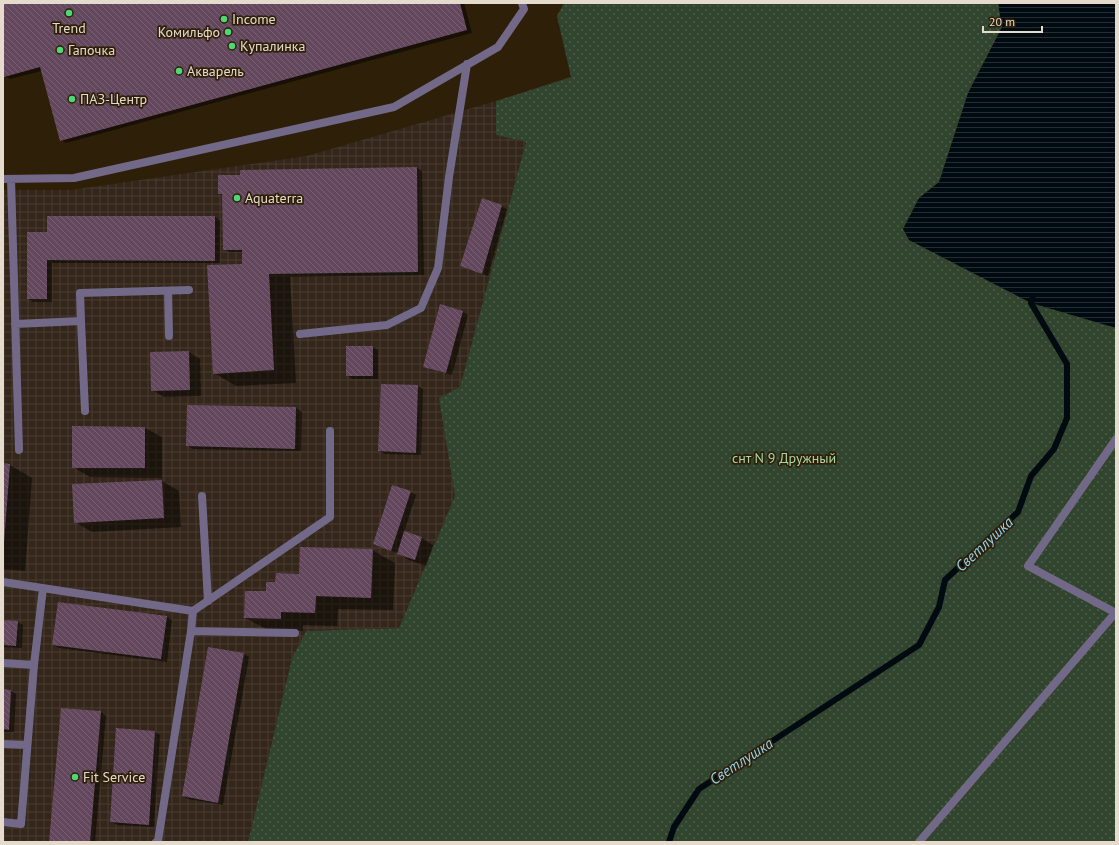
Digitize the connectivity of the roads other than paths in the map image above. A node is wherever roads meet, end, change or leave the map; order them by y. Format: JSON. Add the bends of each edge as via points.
{"nodes":[{"id":1,"x":522,"y":3,"type":"edge"},
{"id":2,"x":467,"y":64,"type":"junction"},
{"id":3,"x":7,"y":179,"type":"edge"},
{"id":4,"x":189,"y":290,"type":"dead end"},
{"id":5,"x":168,"y":291,"type":"junction"},
{"id":6,"x":81,"y":321,"type":"junction"},
{"id":7,"x":15,"y":324,"type":"junction"},
{"id":8,"x":300,"y":334,"type":"dead end"},
{"id":9,"x":169,"y":336,"type":"dead end"},
{"id":10,"x":85,"y":411,"type":"dead end"},
{"id":11,"x":330,"y":431,"type":"dead end"},
{"id":12,"x":1116,"y":439,"type":"edge"},
{"id":13,"x":19,"y":450,"type":"dead end"},
{"id":14,"x":202,"y":496,"type":"dead end"},
{"id":15,"x":3,"y":582,"type":"edge"},
{"id":16,"x":43,"y":588,"type":"junction"},
{"id":17,"x":208,"y":601,"type":"junction"},
{"id":18,"x":193,"y":611,"type":"junction"},
{"id":19,"x":1116,"y":612,"type":"edge"},
{"id":20,"x":191,"y":631,"type":"junction"},
{"id":21,"x":295,"y":632,"type":"dead end"},
{"id":22,"x":3,"y":663,"type":"edge"},
{"id":23,"x":34,"y":665,"type":"junction"},
{"id":24,"x":3,"y":744,"type":"edge"},
{"id":25,"x":27,"y":745,"type":"junction"},
{"id":26,"x":3,"y":822,"type":"edge"},
{"id":27,"x":156,"y":842,"type":"edge"},
{"id":28,"x":918,"y":842,"type":"edge"}],
"edges":[{"from":1,"to":2,"type":"lane","via":[[524,9],[498,47]]},
{"from":2,"to":3,"type":"lane","via":[[394,107],[74,178]]},
{"from":2,"to":8,"type":"lane","via":[[449,176],[438,268],[421,308],[387,325]]},
{"from":3,"to":7,"type":"lane"},
{"from":4,"to":5,"type":"lane"},
{"from":5,"to":6,"type":"lane","via":[[80,293]]},
{"from":5,"to":9,"type":"lane"},
{"from":6,"to":7,"type":"lane"},
{"from":6,"to":10,"type":"lane"},
{"from":7,"to":13,"type":"lane"},
{"from":11,"to":17,"type":"lane","via":[[330,517]]},
{"from":12,"to":19,"type":"lane","via":[[1028,566]]},
{"from":14,"to":17,"type":"lane"},
{"from":15,"to":16,"type":"lane"},
{"from":16,"to":18,"type":"lane"},
{"from":16,"to":23,"type":"lane"},
{"from":17,"to":18,"type":"lane"},
{"from":18,"to":20,"type":"lane"},
{"from":19,"to":28,"type":"lane"},
{"from":20,"to":21,"type":"lane"},
{"from":20,"to":27,"type":"lane"},
{"from":22,"to":23,"type":"lane"},
{"from":23,"to":25,"type":"lane"},
{"from":24,"to":25,"type":"lane"},
{"from":25,"to":26,"type":"lane","via":[[21,824]]}]}
